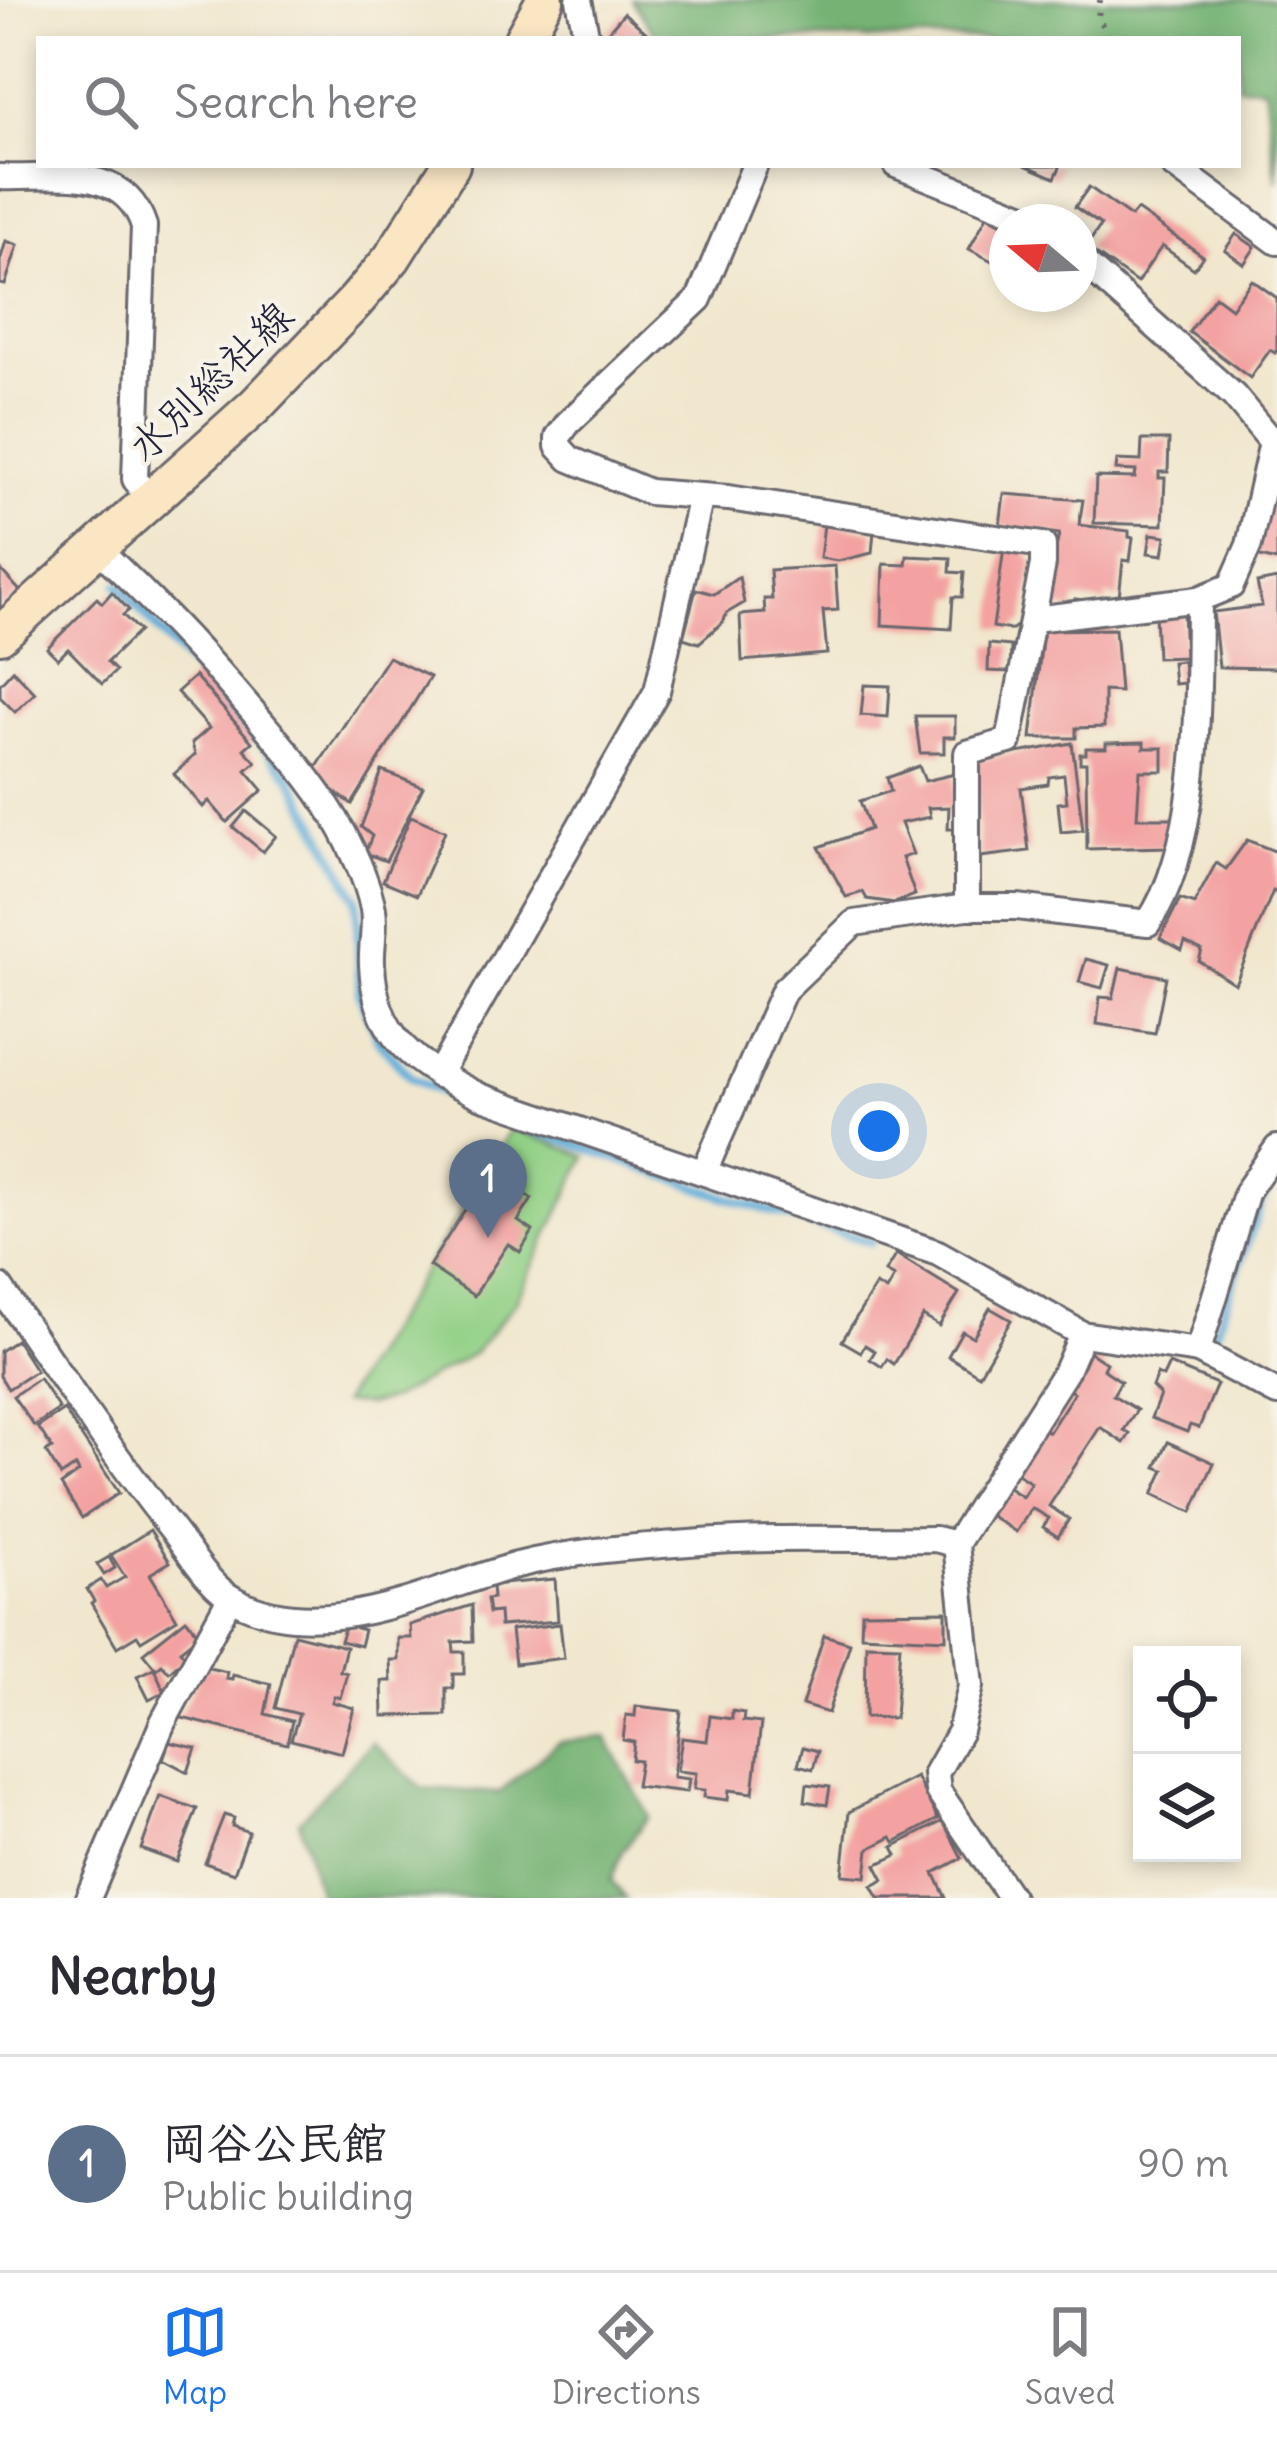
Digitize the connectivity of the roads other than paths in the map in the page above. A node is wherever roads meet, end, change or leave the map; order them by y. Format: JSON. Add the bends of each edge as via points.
{"nodes":[{"id":1,"x":545,"y":0,"type":"edge"},
{"id":2,"x":579,"y":0,"type":"edge"},
{"id":3,"x":525,"y":36,"type":"edge"},
{"id":4,"x":586,"y":36,"type":"edge"},
{"id":5,"x":449,"y":168,"type":"edge"},
{"id":6,"x":754,"y":168,"type":"edge"},
{"id":7,"x":904,"y":168,"type":"edge"},
{"id":8,"x":1177,"y":168,"type":"edge"},
{"id":9,"x":0,"y":177,"type":"edge"},
{"id":10,"x":994,"y":204,"type":"edge"},
{"id":11,"x":1277,"y":242,"type":"edge"},
{"id":12,"x":1097,"y":274,"type":"edge"},
{"id":13,"x":701,"y":496,"type":"junction"},
{"id":14,"x":148,"y":501,"type":"junction"},
{"id":15,"x":97,"y":548,"type":"junction"},
{"id":16,"x":1199,"y":599,"type":"junction"},
{"id":17,"x":1034,"y":619,"type":"junction"},
{"id":18,"x":0,"y":635,"type":"edge"},
{"id":19,"x":968,"y":908,"type":"junction"},
{"id":20,"x":438,"y":1075,"type":"junction"},
{"id":21,"x":1277,"y":1148,"type":"edge"},
{"id":22,"x":704,"y":1172,"type":"junction"},
{"id":23,"x":0,"y":1287,"type":"edge"},
{"id":24,"x":1082,"y":1334,"type":"junction"},
{"id":25,"x":1205,"y":1355,"type":"junction"},
{"id":26,"x":1277,"y":1393,"type":"edge"},
{"id":27,"x":956,"y":1544,"type":"junction"},
{"id":28,"x":230,"y":1598,"type":"junction"},
{"id":29,"x":88,"y":1898,"type":"edge"},
{"id":30,"x":1011,"y":1898,"type":"edge"}],
"edges":[{"from":1,"to":3,"type":"main road"},
{"from":2,"to":4,"type":"street"},
{"from":5,"to":14,"type":"main road","name":"水別総社線","via":[[355,302]]},
{"from":6,"to":13,"type":"street","via":[[699,299],[558,437],[570,459],[629,484]]},
{"from":7,"to":10,"type":"street"},
{"from":8,"to":11,"type":"street"},
{"from":9,"to":14,"type":"street","via":[[99,180],[135,202],[144,226],[135,479]]},
{"from":12,"to":16,"type":"street","via":[[1234,396],[1272,442],[1249,545],[1231,586]]},
{"from":13,"to":17,"type":"street","via":[[1042,545]]},
{"from":13,"to":20,"type":"street","via":[[657,691]]},
{"from":14,"to":15,"type":"main road","name":"水別総社線"},
{"from":15,"to":18,"type":"main road","name":"水別総社線"},
{"from":15,"to":20,"type":"street","via":[[175,621],[342,830],[374,915],[371,961],[384,1024]]},
{"from":16,"to":17,"type":"street"},
{"from":16,"to":19,"type":"street","via":[[1198,718],[1179,856],[1148,923]]},
{"from":17,"to":19,"type":"street","via":[[1009,741],[967,753]]},
{"from":19,"to":22,"type":"street","via":[[854,922],[784,990]]},
{"from":20,"to":22,"type":"street"},
{"from":21,"to":25,"type":"street","via":[[1247,1191]]},
{"from":22,"to":24,"type":"street","via":[[938,1253]]},
{"from":23,"to":28,"type":"street","via":[[110,1449]]},
{"from":24,"to":25,"type":"street"},
{"from":24,"to":27,"type":"street"},
{"from":25,"to":26,"type":"street"},
{"from":27,"to":28,"type":"street","via":[[691,1543],[531,1562],[315,1618],[279,1616]]},
{"from":27,"to":30,"type":"street","via":[[971,1686],[960,1731],[936,1773],[938,1791]]},
{"from":28,"to":29,"type":"street","via":[[164,1722]]}]}
